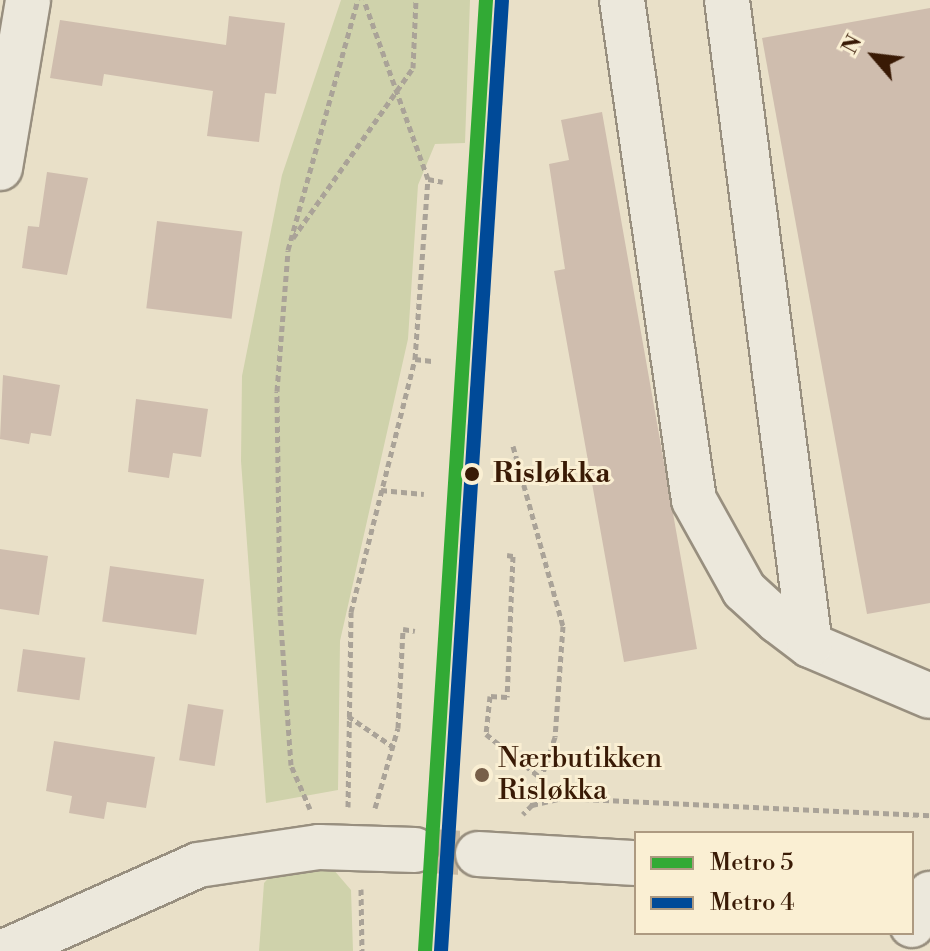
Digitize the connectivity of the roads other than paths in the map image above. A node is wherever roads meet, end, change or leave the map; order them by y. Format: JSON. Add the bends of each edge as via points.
{"nodes":[{"id":1,"x":28,"y":0,"type":"edge"},
{"id":2,"x":622,"y":0,"type":"edge"},
{"id":3,"x":727,"y":0,"type":"edge"},
{"id":4,"x":0,"y":168,"type":"edge"},
{"id":5,"x":810,"y":645,"type":"junction"},
{"id":6,"x":930,"y":696,"type":"edge"},
{"id":7,"x":415,"y":850,"type":"tunnel mouth"},
{"id":8,"x":478,"y":854,"type":"tunnel mouth"},
{"id":9,"x":634,"y":863,"type":"edge"},
{"id":10,"x":930,"y":894,"type":"edge"},
{"id":11,"x":914,"y":922,"type":"edge"},
{"id":12,"x":903,"y":935,"type":"edge"},
{"id":13,"x":6,"y":951,"type":"edge"},
{"id":14,"x":888,"y":951,"type":"edge"}],
"edges":[{"from":1,"to":4,"type":"street"},
{"from":2,"to":5,"type":"street","via":[[694,500],[744,590]]},
{"from":3,"to":5,"type":"street"},
{"from":5,"to":6,"type":"street"},
{"from":7,"to":13,"type":"street","via":[[342,847],[198,865]]},
{"from":8,"to":9,"type":"street"},
{"from":10,"to":11,"type":"street"},
{"from":12,"to":14,"type":"street"}]}
